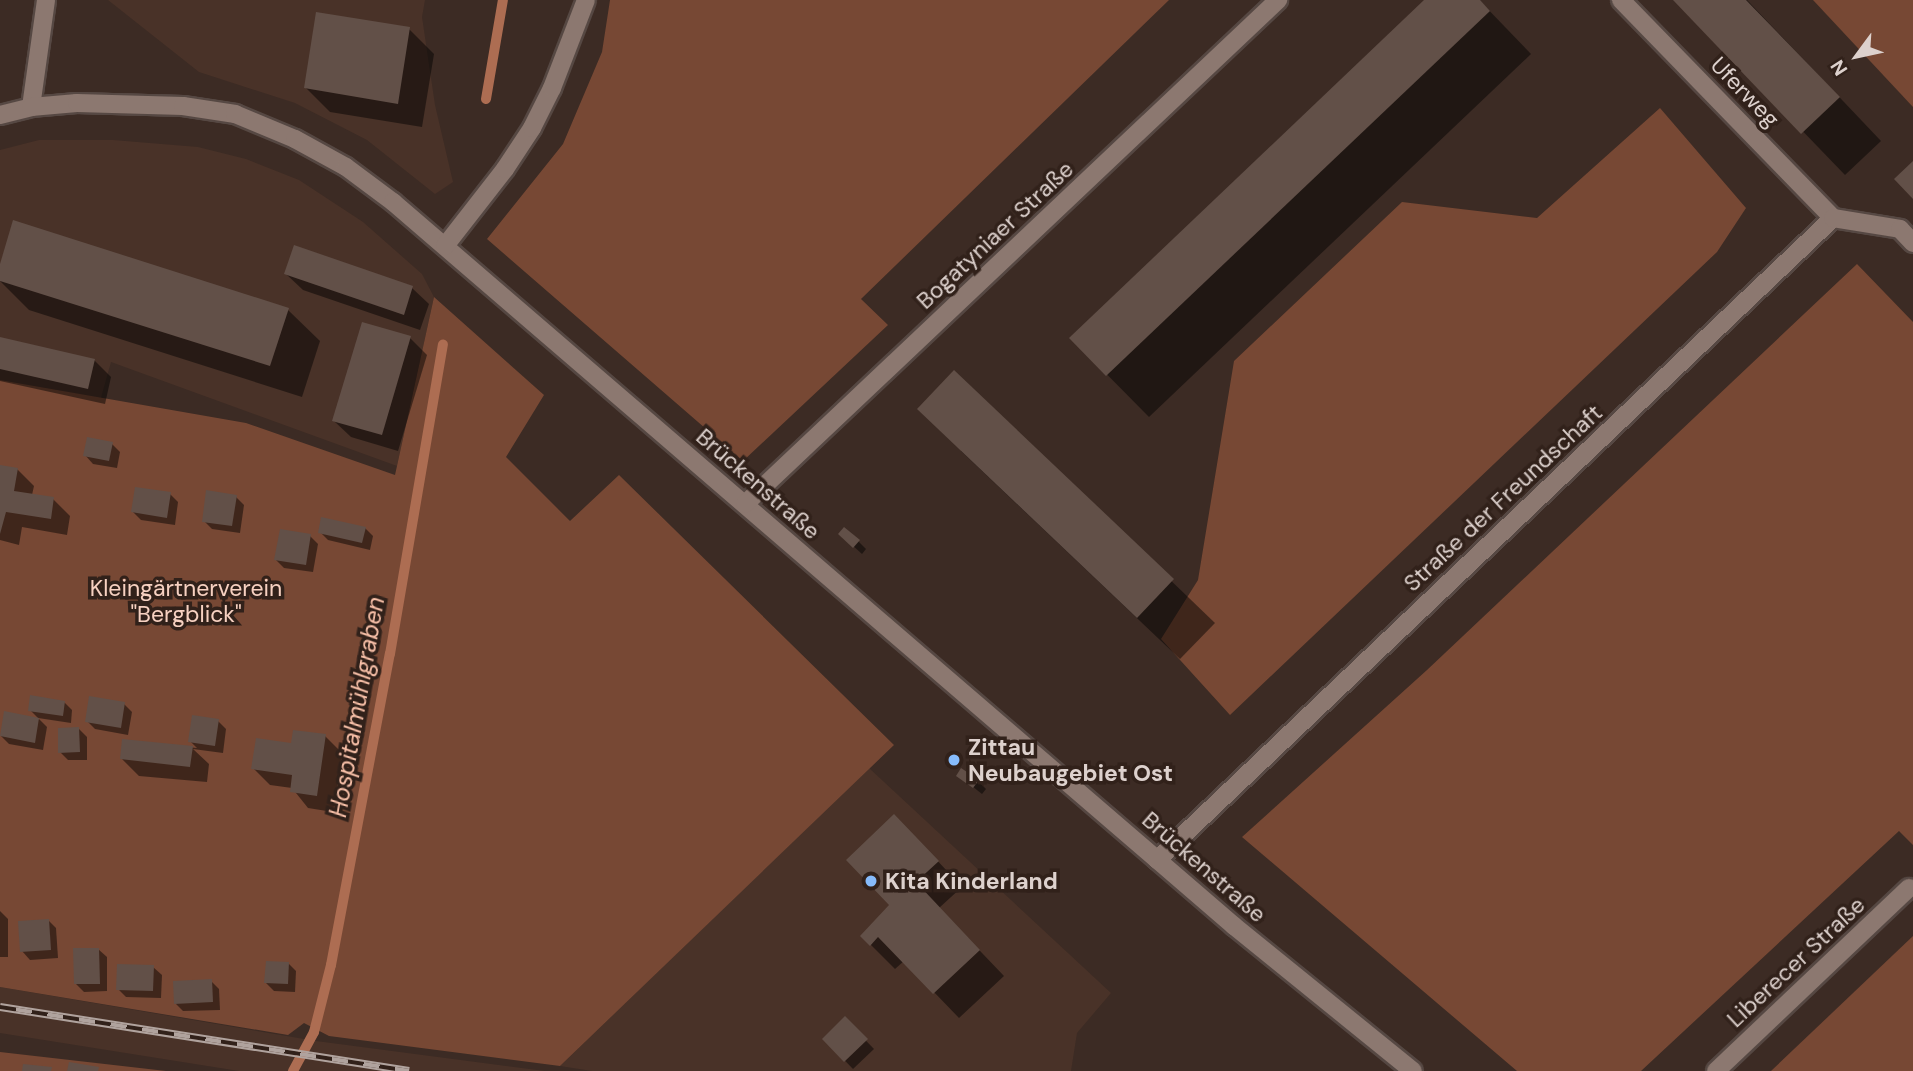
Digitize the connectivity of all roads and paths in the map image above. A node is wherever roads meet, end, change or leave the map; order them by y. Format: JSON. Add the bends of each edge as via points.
{"nodes":[{"id":1,"x":46,"y":0,"type":"edge"},
{"id":2,"x":586,"y":0,"type":"edge"},
{"id":3,"x":1278,"y":0,"type":"edge"},
{"id":4,"x":1621,"y":0,"type":"edge"},
{"id":5,"x":31,"y":107,"type":"junction"},
{"id":6,"x":0,"y":115,"type":"edge"},
{"id":7,"x":1833,"y":218,"type":"junction"},
{"id":8,"x":1913,"y":243,"type":"edge"},
{"id":9,"x":444,"y":246,"type":"junction"},
{"id":10,"x":745,"y":504,"type":"junction"},
{"id":11,"x":1157,"y":860,"type":"junction"},
{"id":12,"x":1909,"y":888,"type":"dead end"},
{"id":13,"x":1413,"y":1071,"type":"edge"},
{"id":14,"x":1716,"y":1071,"type":"edge"}],
"edges":[{"from":1,"to":5,"type":"street"},
{"from":2,"to":9,"type":"street","via":[[532,128]]},
{"from":3,"to":10,"type":"street","name":"Bogatyniaer Straße"},
{"from":4,"to":7,"type":"street","name":"Uferweg"},
{"from":5,"to":6,"type":"street","name":"Brückenstraße"},
{"from":5,"to":9,"type":"street","name":"Brückenstraße","via":[[128,102],[235,114],[346,167]]},
{"from":7,"to":8,"type":"street","via":[[1900,229]]},
{"from":7,"to":11,"type":"street","name":"Straße der Freundschaft"},
{"from":9,"to":10,"type":"street","name":"Brückenstraße"},
{"from":10,"to":11,"type":"street","name":"Brückenstraße"},
{"from":11,"to":13,"type":"street","name":"Brückenstraße"},
{"from":12,"to":14,"type":"street","name":"Liberecer Straße"}]}
